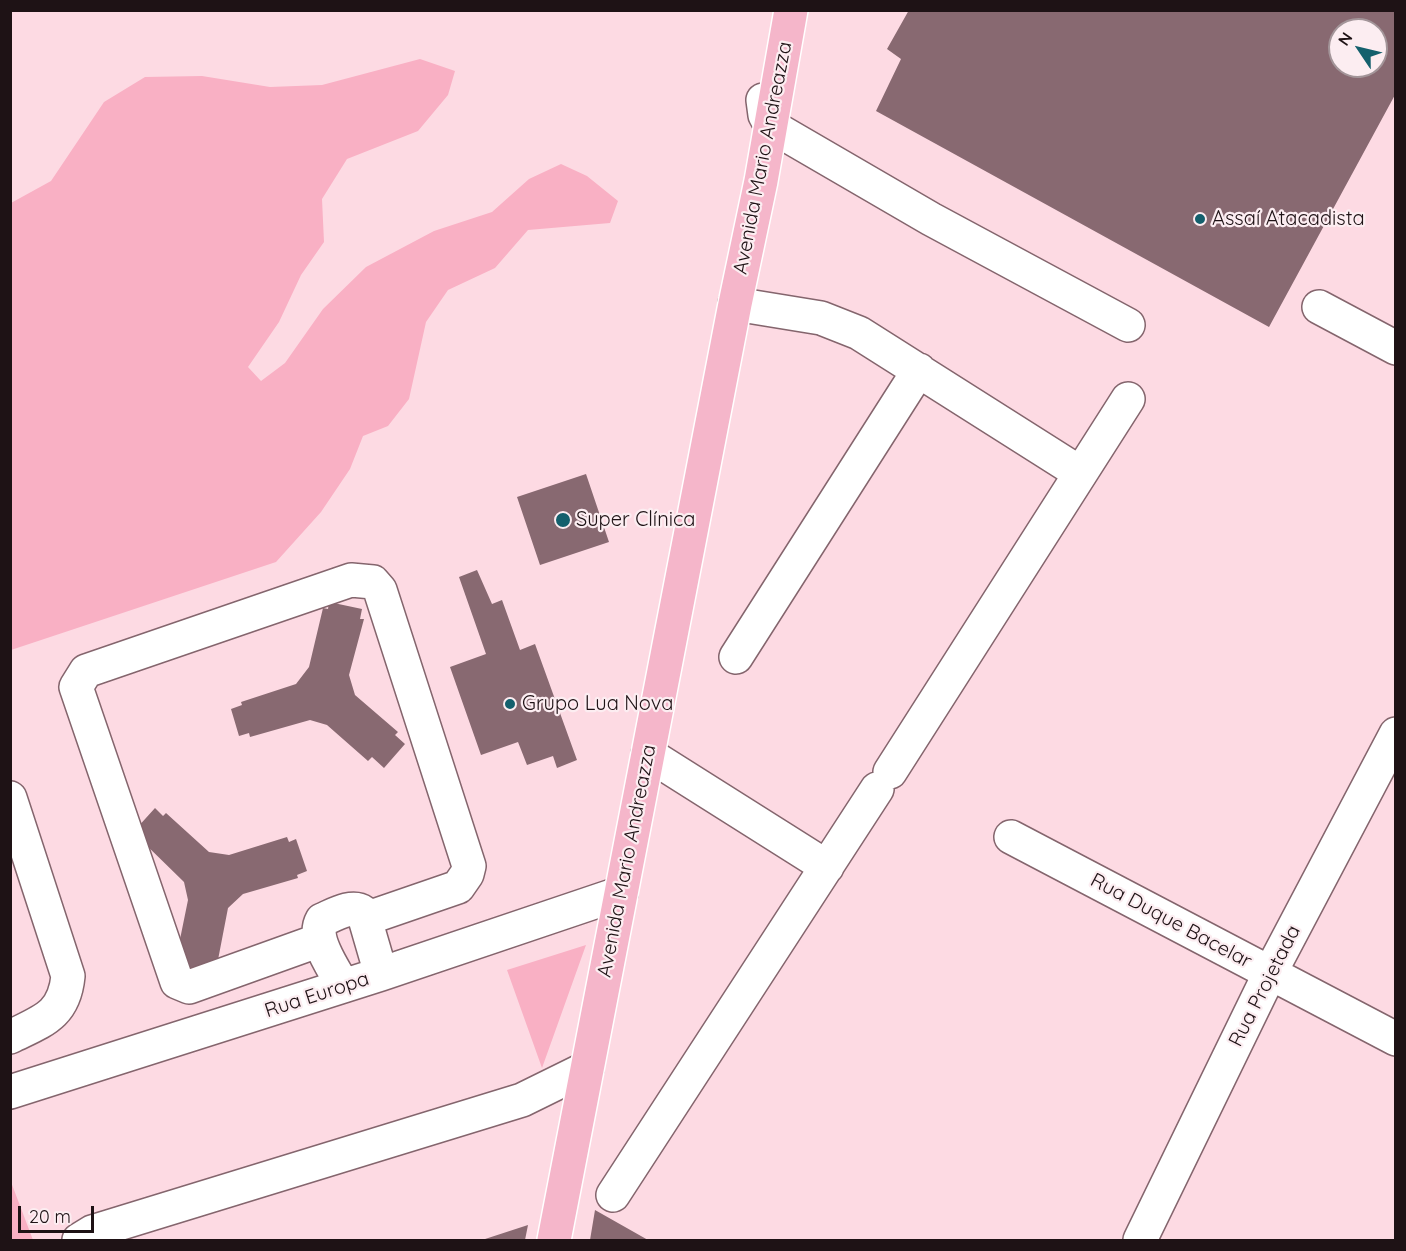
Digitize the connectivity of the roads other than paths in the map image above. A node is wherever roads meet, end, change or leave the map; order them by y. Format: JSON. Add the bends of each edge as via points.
{"nodes":[{"id":1,"x":776,"y":10,"type":"edge"},
{"id":2,"x":791,"y":10,"type":"edge"},
{"id":3,"x":764,"y":86,"type":"junction"},
{"id":4,"x":771,"y":126,"type":"junction"},
{"id":5,"x":735,"y":304,"type":"junction"},
{"id":6,"x":1320,"y":307,"type":"dead end"},
{"id":7,"x":1128,"y":325,"type":"dead end"},
{"id":8,"x":1395,"y":348,"type":"edge"},
{"id":9,"x":919,"y":370,"type":"junction"},
{"id":10,"x":1128,"y":399,"type":"dead end"},
{"id":11,"x":1080,"y":473,"type":"junction"},
{"id":12,"x":736,"y":657,"type":"dead end"},
{"id":13,"x":1395,"y":734,"type":"edge"},
{"id":14,"x":648,"y":754,"type":"junction"},
{"id":15,"x":10,"y":798,"type":"edge"},
{"id":16,"x":1011,"y":837,"type":"dead end"},
{"id":17,"x":827,"y":867,"type":"junction"},
{"id":18,"x":621,"y":892,"type":"junction"},
{"id":19,"x":373,"y":947,"type":"junction"},
{"id":20,"x":331,"y":963,"type":"junction"},
{"id":21,"x":1270,"y":973,"type":"junction"},
{"id":22,"x":10,"y":1037,"type":"edge"},
{"id":23,"x":1395,"y":1039,"type":"edge"},
{"id":24,"x":587,"y":1068,"type":"junction"},
{"id":25,"x":11,"y":1091,"type":"edge"},
{"id":26,"x":613,"y":1195,"type":"dead end"},
{"id":27,"x":79,"y":1240,"type":"edge"},
{"id":28,"x":554,"y":1240,"type":"edge"},
{"id":29,"x":1140,"y":1240,"type":"edge"}],
"edges":[{"from":1,"to":3,"type":"main road","name":"Avenida Mario Andreazza"},
{"from":2,"to":4,"type":"main road","name":"Avenida Mario Andreazza"},
{"from":3,"to":4,"type":"street","via":[[764,109]]},
{"from":3,"to":5,"type":"main road","name":"Avenida Mario Andreazza","via":[[748,179]]},
{"from":4,"to":5,"type":"main road","name":"Avenida Mario Andreazza"},
{"from":4,"to":7,"type":"street","via":[[931,219]]},
{"from":5,"to":9,"type":"street","via":[[821,318],[859,333]]},
{"from":5,"to":14,"type":"main road","name":"Avenida Mario Andreazza"},
{"from":6,"to":8,"type":"street"},
{"from":9,"to":11,"type":"street"},
{"from":9,"to":12,"type":"street"},
{"from":10,"to":11,"type":"street"},
{"from":11,"to":17,"type":"street"},
{"from":13,"to":21,"type":"street","name":"Rua Projetada"},
{"from":14,"to":17,"type":"street"},
{"from":14,"to":18,"type":"main road","name":"Avenida Mario Andreazza"},
{"from":15,"to":22,"type":"street","via":[[68,976],[60,1006],[50,1017]]},
{"from":16,"to":21,"type":"street","name":"Rua Duque Bacelar"},
{"from":17,"to":26,"type":"street"},
{"from":18,"to":19,"type":"street","name":"Rua Europa"},
{"from":18,"to":24,"type":"main road","name":"Avenida Mario Andreazza"},
{"from":19,"to":20,"type":"street","name":"Rua Europa"},
{"from":19,"to":20,"type":"street","via":[[363,912],[358,908],[322,920],[318,927]]},
{"from":19,"to":20,"type":"street","via":[[458,887],[469,866],[380,590],[373,582],[351,580],[86,671],[76,687],[177,982],[189,987]]},
{"from":20,"to":25,"type":"street","name":"Rua Europa"},
{"from":21,"to":23,"type":"street","name":"Rua Duque Bacelar"},
{"from":21,"to":29,"type":"street","name":"Rua Projetada"},
{"from":24,"to":27,"type":"street","via":[[522,1100],[92,1232]]},
{"from":24,"to":28,"type":"main road","name":"Avenida Mario Andreazza"}]}
